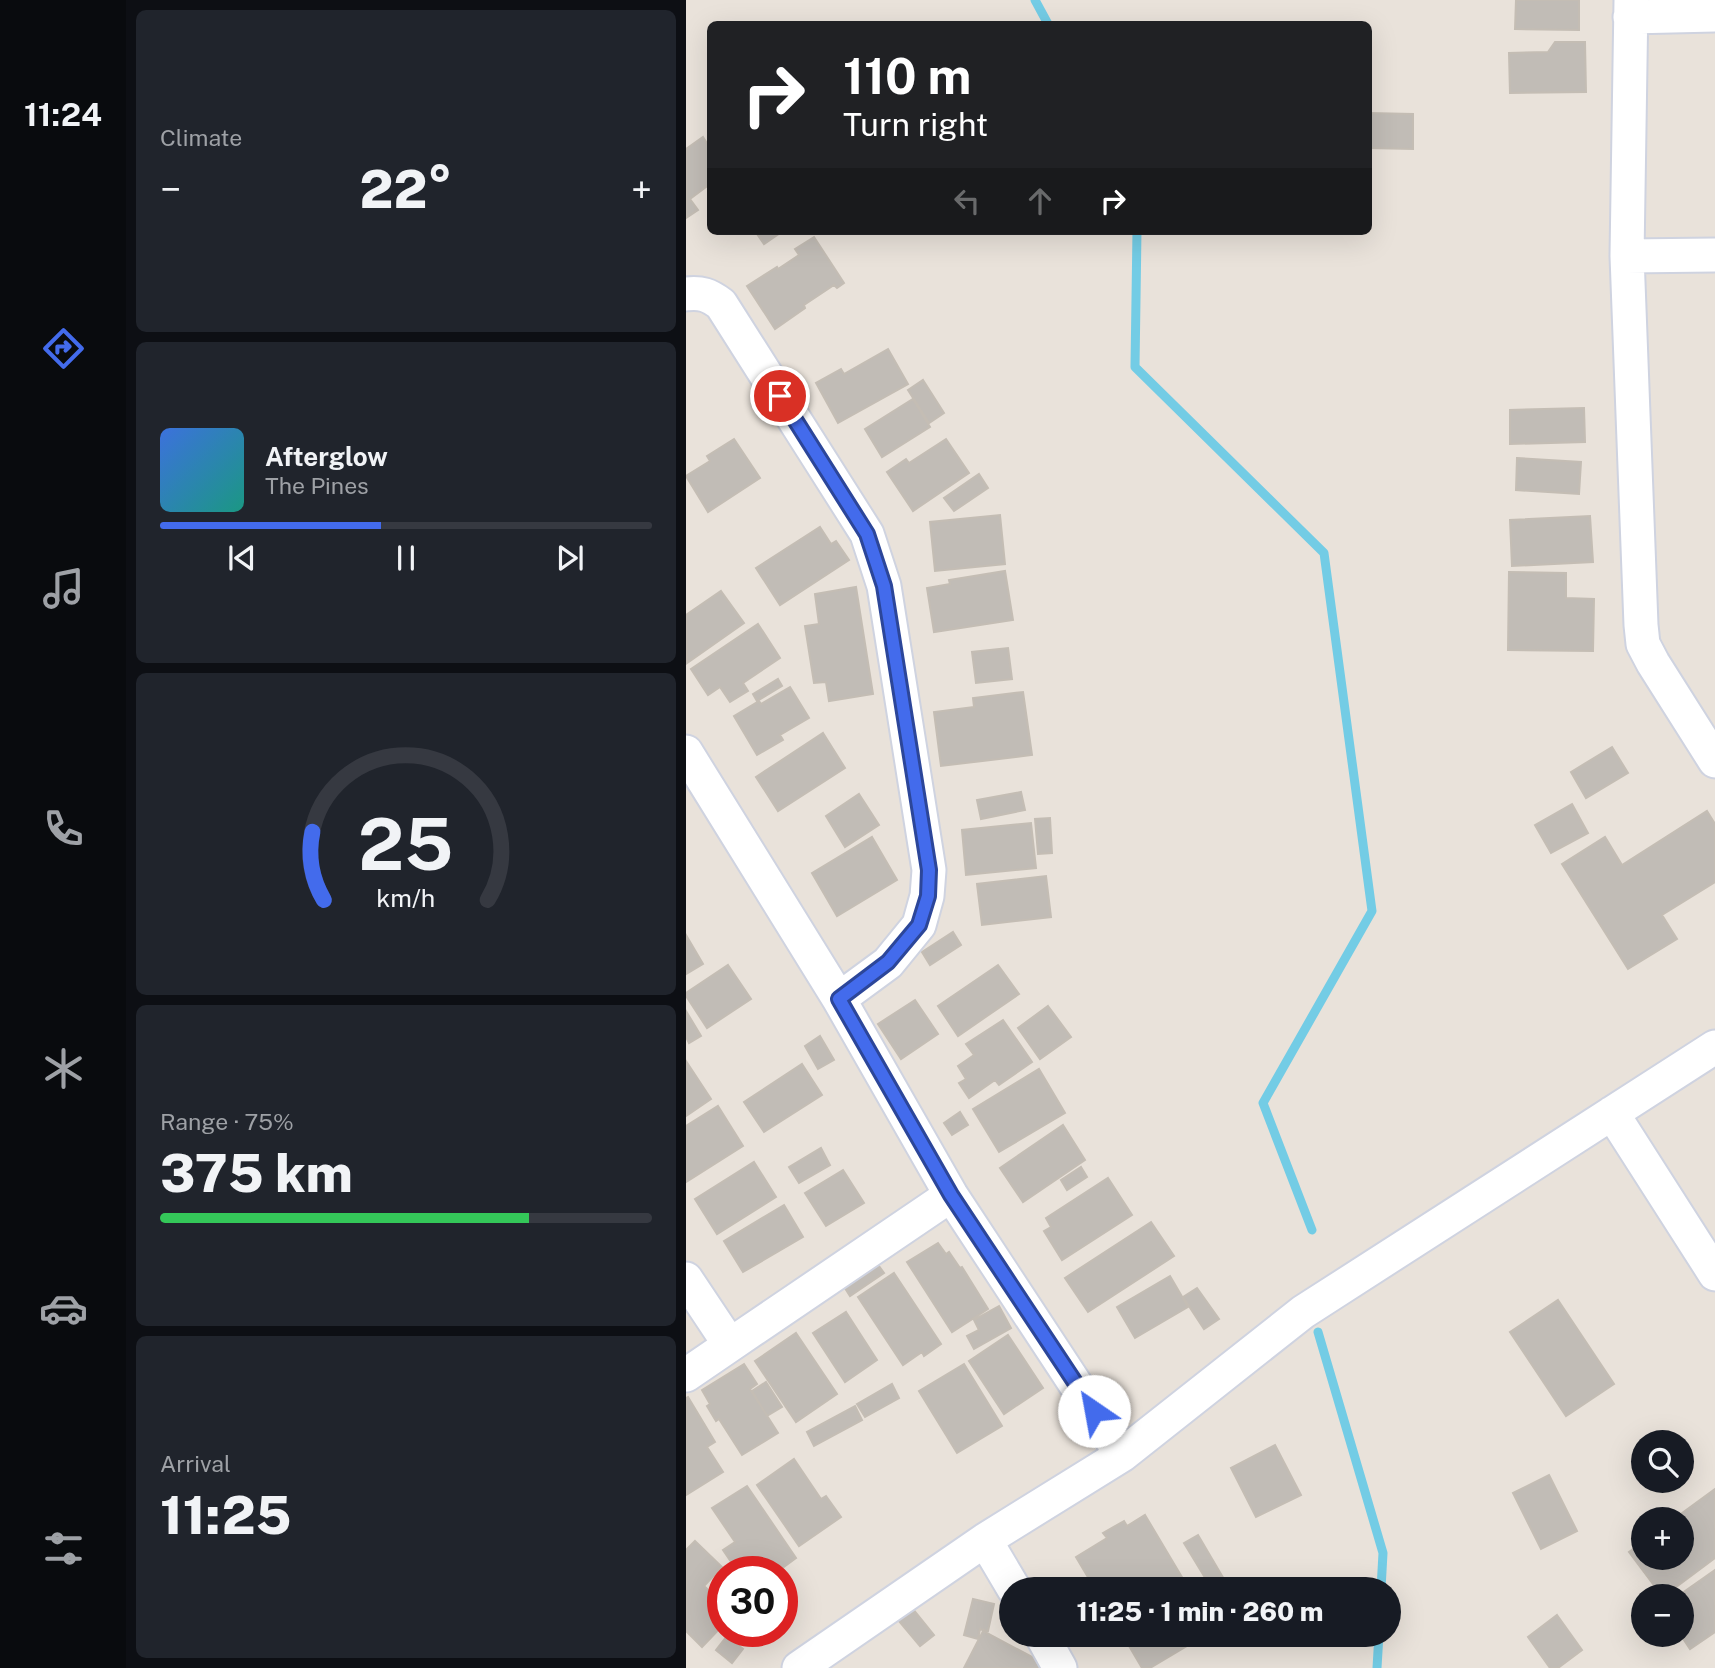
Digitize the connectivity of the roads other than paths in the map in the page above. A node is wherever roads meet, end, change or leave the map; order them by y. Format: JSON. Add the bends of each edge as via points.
{"nodes":[{"id":1,"x":1630,"y":8,"type":"edge"},
{"id":2,"x":1715,"y":15,"type":"edge"},
{"id":3,"x":1715,"y":255,"type":"edge"},
{"id":4,"x":1627,"y":256,"type":"junction"},
{"id":5,"x":686,"y":294,"type":"edge"},
{"id":6,"x":686,"y":752,"type":"edge"},
{"id":7,"x":1715,"y":761,"type":"edge"},
{"id":8,"x":839,"y":999,"type":"junction"},
{"id":9,"x":1715,"y":1047,"type":"edge"},
{"id":10,"x":1612,"y":1113,"type":"junction"},
{"id":11,"x":951,"y":1195,"type":"junction"},
{"id":12,"x":1715,"y":1273,"type":"edge"},
{"id":13,"x":686,"y":1279,"type":"edge"},
{"id":14,"x":730,"y":1345,"type":"junction"},
{"id":15,"x":686,"y":1375,"type":"edge"},
{"id":16,"x":1122,"y":1454,"type":"junction"},
{"id":17,"x":985,"y":1540,"type":"junction"},
{"id":18,"x":1007,"y":1577,"type":"edge"},
{"id":19,"x":1048,"y":1647,"type":"edge"},
{"id":20,"x":799,"y":1668,"type":"edge"},
{"id":21,"x":1060,"y":1668,"type":"edge"}],
"edges":[{"from":1,"to":2,"type":"street"},
{"from":1,"to":4,"type":"street"},
{"from":3,"to":4,"type":"street"},
{"from":4,"to":7,"type":"street","via":[[1643,644]]},
{"from":5,"to":8,"type":"street","via":[[700,292],[721,304],[867,534],[884,586],[929,870],[928,896],[919,925],[888,962]]},
{"from":6,"to":8,"type":"street"},
{"from":8,"to":11,"type":"street"},
{"from":9,"to":10,"type":"street"},
{"from":10,"to":12,"type":"street"},
{"from":10,"to":16,"type":"street","via":[[1303,1312]]},
{"from":11,"to":14,"type":"street"},
{"from":11,"to":16,"type":"street"},
{"from":13,"to":14,"type":"street"},
{"from":14,"to":15,"type":"street"},
{"from":16,"to":17,"type":"street"},
{"from":17,"to":18,"type":"street"},
{"from":17,"to":20,"type":"street"},
{"from":19,"to":21,"type":"street"}]}
